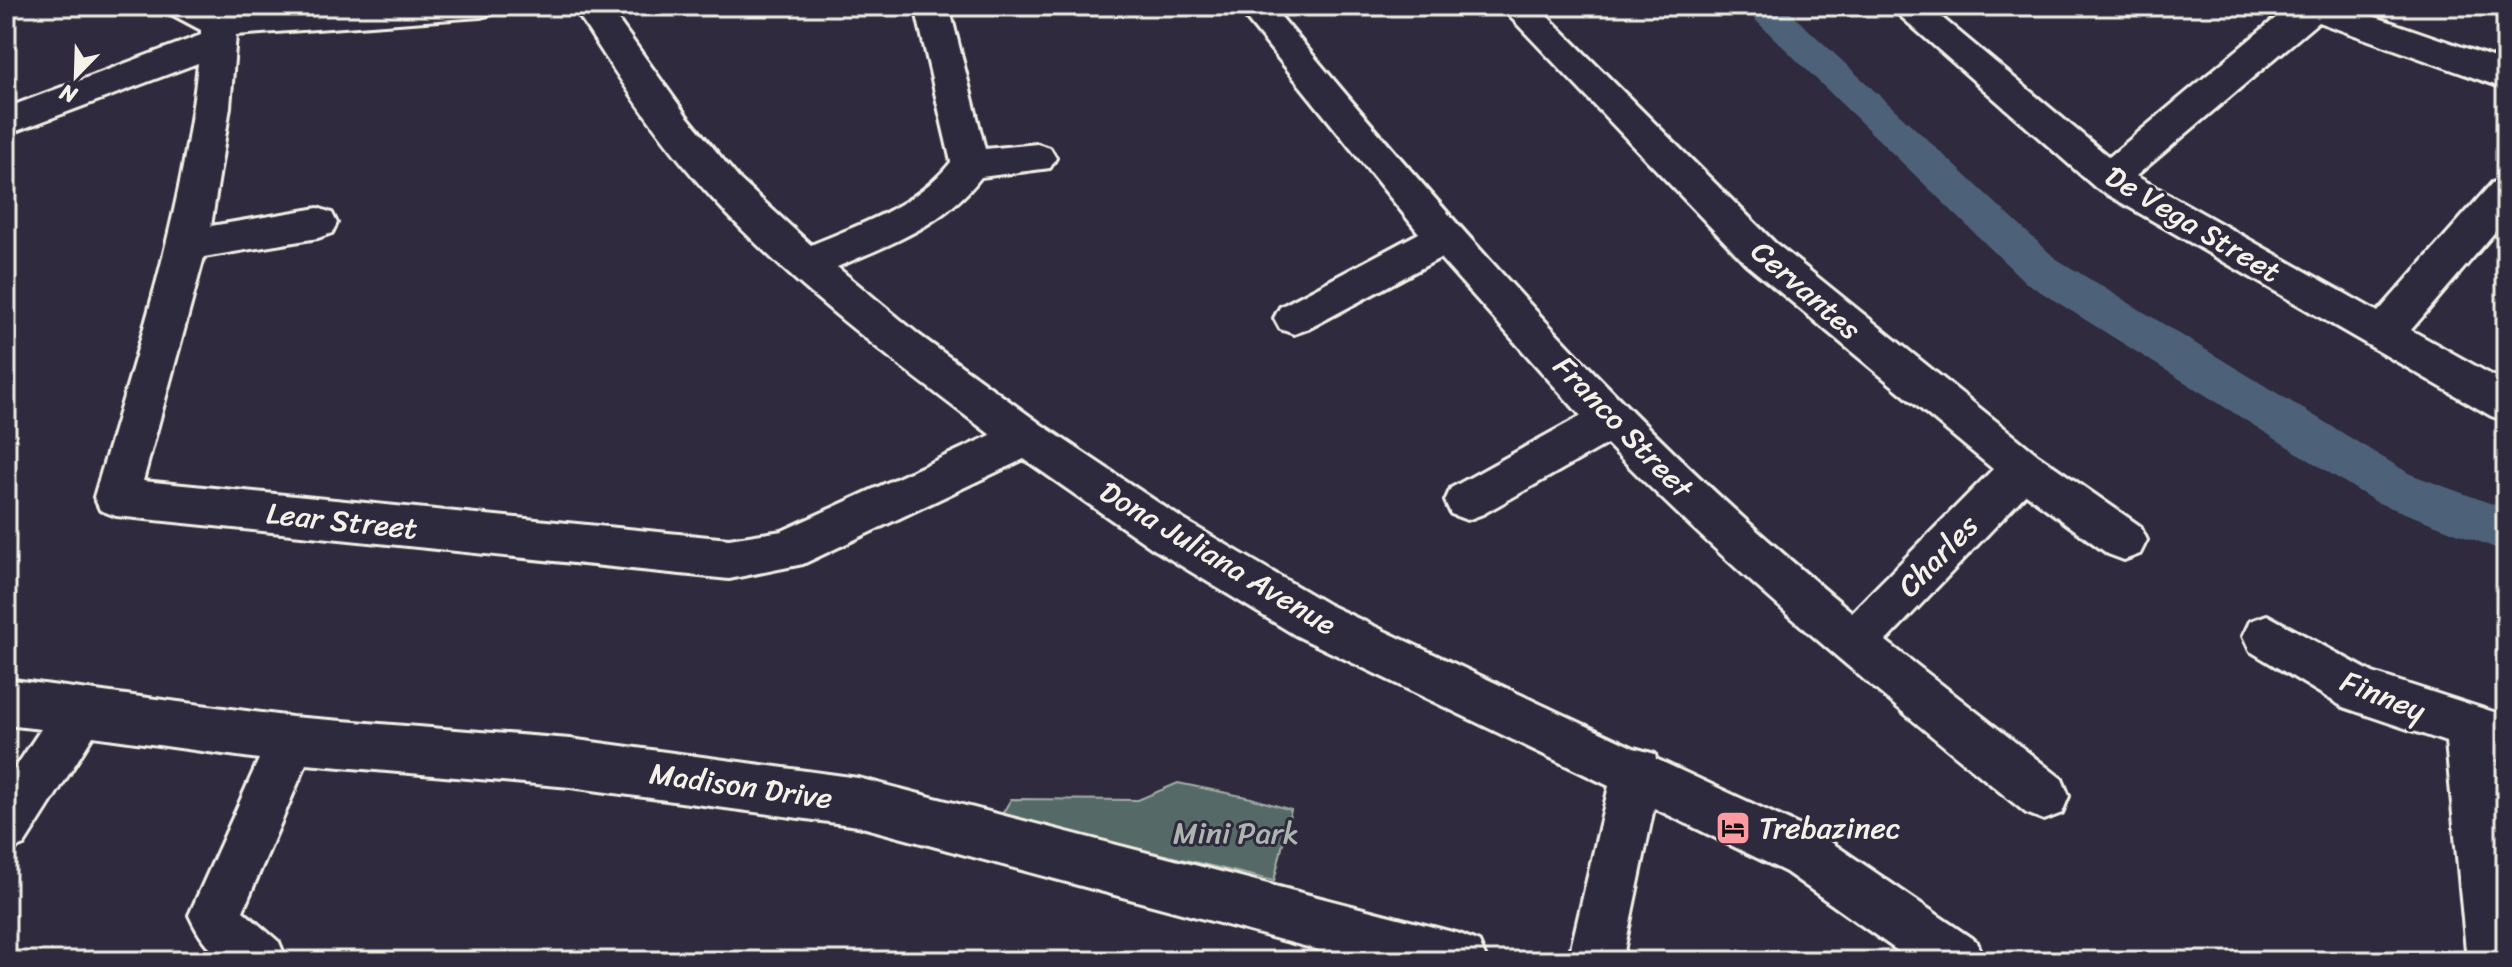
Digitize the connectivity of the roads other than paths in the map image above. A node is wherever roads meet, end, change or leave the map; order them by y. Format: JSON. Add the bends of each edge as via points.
{"nodes":[{"id":1,"x":480,"y":6,"type":"edge"},
{"id":2,"x":590,"y":6,"type":"edge"},
{"id":3,"x":932,"y":6,"type":"edge"},
{"id":4,"x":1253,"y":6,"type":"edge"},
{"id":5,"x":1517,"y":6,"type":"edge"},
{"id":6,"x":1906,"y":6,"type":"edge"},
{"id":7,"x":2309,"y":7,"type":"edge"},
{"id":8,"x":211,"y":20,"type":"edge"},
{"id":9,"x":2506,"y":77,"type":"edge"},
{"id":10,"x":6,"y":122,"type":"edge"},
{"id":11,"x":1037,"y":158,"type":"dead end"},
{"id":12,"x":970,"y":164,"type":"junction"},
{"id":13,"x":2109,"y":178,"type":"junction"},
{"id":14,"x":2506,"y":193,"type":"edge"},
{"id":15,"x":318,"y":223,"type":"dead end"},
{"id":16,"x":1446,"y":237,"type":"junction"},
{"id":17,"x":188,"y":245,"type":"junction"},
{"id":18,"x":806,"y":264,"type":"junction"},
{"id":19,"x":1294,"y":318,"type":"dead end"},
{"id":20,"x":2383,"y":334,"type":"junction"},
{"id":21,"x":2506,"y":404,"type":"edge"},
{"id":22,"x":1611,"y":420,"type":"junction"},
{"id":23,"x":1027,"y":438,"type":"junction"},
{"id":24,"x":2023,"y":468,"type":"junction"},
{"id":25,"x":1467,"y":501,"type":"dead end"},
{"id":26,"x":2124,"y":540,"type":"dead end"},
{"id":27,"x":2267,"y":636,"type":"dead end"},
{"id":28,"x":1852,"y":644,"type":"junction"},
{"id":29,"x":6,"y":702,"type":"edge"},
{"id":30,"x":82,"y":710,"type":"junction"},
{"id":31,"x":2487,"y":734,"type":"edge"},
{"id":32,"x":292,"y":740,"type":"junction"},
{"id":33,"x":1637,"y":771,"type":"junction"},
{"id":34,"x":2044,"y":796,"type":"dead end"},
{"id":35,"x":6,"y":827,"type":"edge"},
{"id":36,"x":1955,"y":959,"type":"edge"},
{"id":37,"x":260,"y":961,"type":"edge"},
{"id":38,"x":1460,"y":961,"type":"edge"},
{"id":39,"x":1595,"y":961,"type":"edge"},
{"id":40,"x":2494,"y":961,"type":"edge"}],
"edges":[{"from":1,"to":8,"type":"street"},
{"from":2,"to":18,"type":"street","name":"Dona Juliana Avenue","via":[[726,189]]},
{"from":3,"to":12,"type":"street"},
{"from":4,"to":16,"type":"street","name":"Franco Street"},
{"from":5,"to":24,"type":"street","name":"Cervantes","via":[[1760,253]]},
{"from":6,"to":13,"type":"street","name":"De Vega Street"},
{"from":7,"to":9,"type":"street"},
{"from":7,"to":13,"type":"street"},
{"from":8,"to":10,"type":"street"},
{"from":8,"to":17,"type":"street","name":"Lear Street","via":[[212,107]]},
{"from":11,"to":12,"type":"street"},
{"from":12,"to":18,"type":"street","via":[[936,204]]},
{"from":13,"to":20,"type":"street","name":"De Vega Street"},
{"from":14,"to":20,"type":"street"},
{"from":15,"to":17,"type":"street"},
{"from":16,"to":19,"type":"street"},
{"from":16,"to":22,"type":"street","name":"Franco Street"},
{"from":17,"to":23,"type":"street","name":"Lear Street","via":[[116,497],[729,559],[787,550]]},
{"from":18,"to":23,"type":"street","name":"Dona Juliana Avenue","via":[[904,347]]},
{"from":20,"to":21,"type":"street","name":"De Vega Street"},
{"from":22,"to":25,"type":"street"},
{"from":22,"to":28,"type":"street","name":"Franco Street"},
{"from":23,"to":33,"type":"street","name":"Dona Juliana Avenue","via":[[1168,534],[1312,620]]},
{"from":24,"to":26,"type":"street","name":"Cervantes"},
{"from":24,"to":28,"type":"street","name":"Charles"},
{"from":27,"to":31,"type":"street","name":"Finney","via":[[2360,691]]},
{"from":28,"to":34,"type":"street","name":"Franco Street"},
{"from":29,"to":30,"type":"street","name":"Madison Drive"},
{"from":30,"to":32,"type":"street","name":"Madison Drive"},
{"from":30,"to":35,"type":"street"},
{"from":31,"to":40,"type":"street"},
{"from":32,"to":37,"type":"street","via":[[215,915],[227,934]]},
{"from":32,"to":38,"type":"street","name":"Madison Drive","via":[[570,763],[858,802]]},
{"from":33,"to":36,"type":"street","name":"Dona Juliana Avenue","via":[[1804,854]]},
{"from":33,"to":39,"type":"street"}]}
